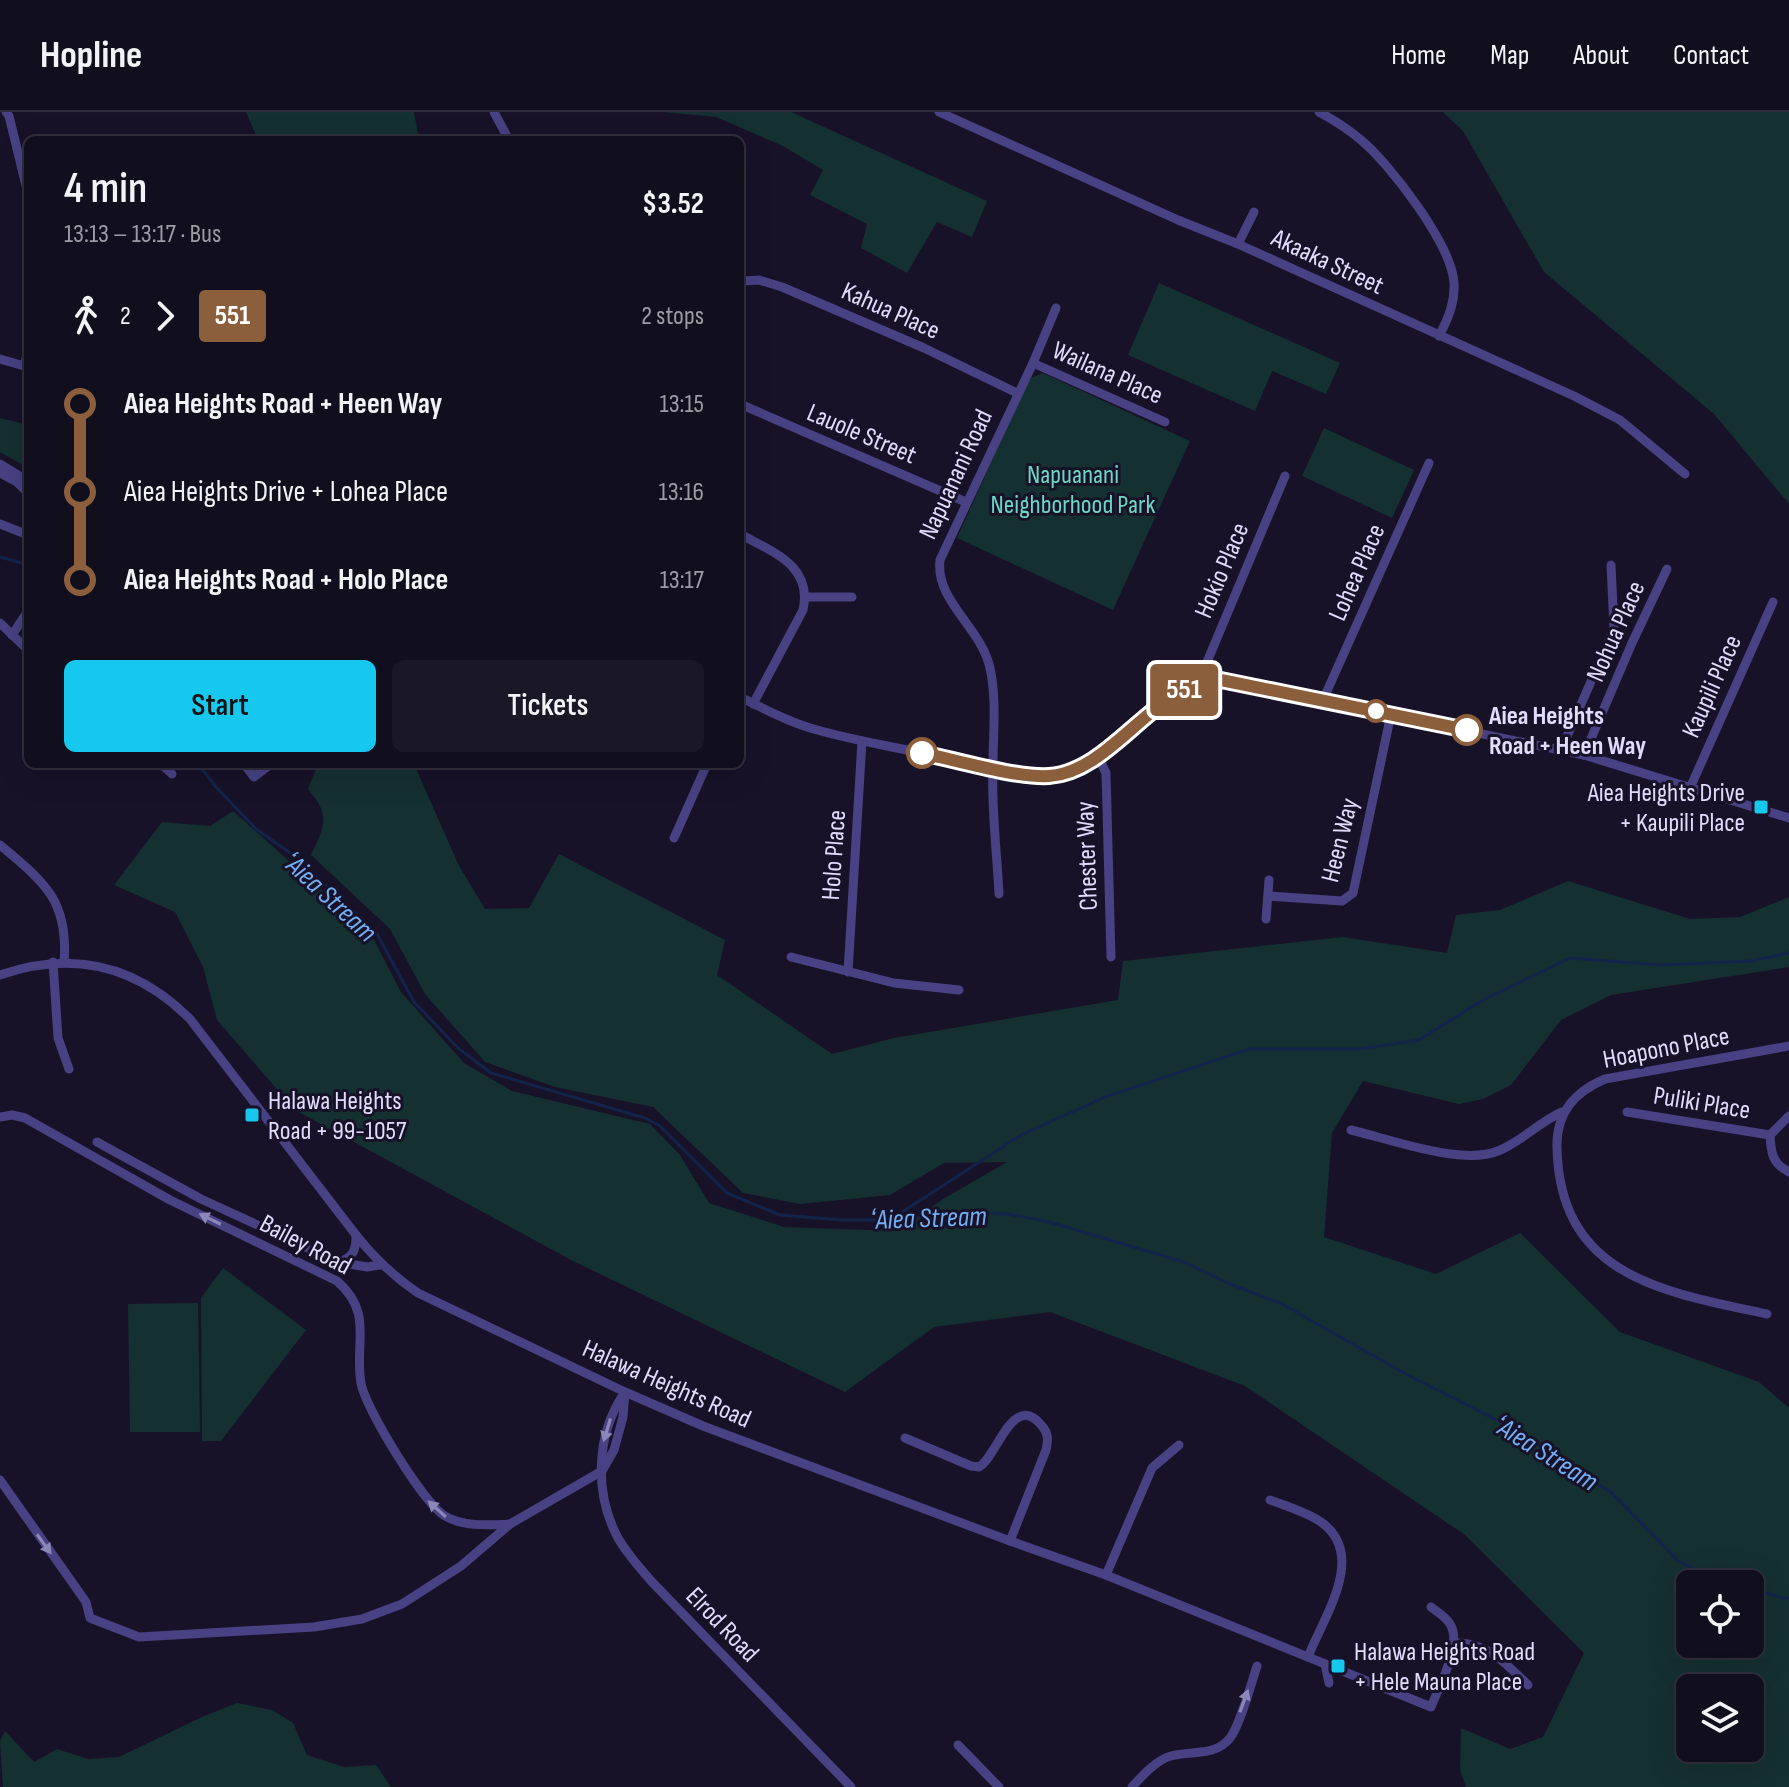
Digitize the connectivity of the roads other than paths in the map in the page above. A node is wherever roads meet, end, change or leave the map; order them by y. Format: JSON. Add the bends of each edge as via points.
{"nodes":[{"id":1,"x":6,"y":112,"type":"edge"},
{"id":2,"x":494,"y":112,"type":"edge"},
{"id":3,"x":939,"y":112,"type":"edge"},
{"id":4,"x":1319,"y":112,"type":"edge"},
{"id":5,"x":507,"y":136,"type":"edge"},
{"id":6,"x":24,"y":178,"type":"edge"},
{"id":7,"x":1254,"y":212,"type":"dead end"},
{"id":8,"x":1238,"y":244,"type":"junction"},
{"id":9,"x":744,"y":281,"type":"edge"},
{"id":10,"x":1056,"y":308,"type":"dead end"},
{"id":11,"x":1439,"y":336,"type":"junction"},
{"id":12,"x":0,"y":359,"type":"edge"},
{"id":13,"x":1033,"y":363,"type":"junction"},
{"id":14,"x":24,"y":365,"type":"edge"},
{"id":15,"x":1017,"y":393,"type":"junction"},
{"id":16,"x":744,"y":406,"type":"edge"},
{"id":17,"x":1165,"y":422,"type":"dead end"},
{"id":18,"x":1429,"y":463,"type":"dead end"},
{"id":19,"x":0,"y":464,"type":"edge"},
{"id":20,"x":0,"y":473,"type":"edge"},
{"id":21,"x":1685,"y":474,"type":"dead end"},
{"id":22,"x":1285,"y":476,"type":"dead end"},
{"id":23,"x":24,"y":478,"type":"edge"},
{"id":24,"x":24,"y":490,"type":"edge"},
{"id":25,"x":966,"y":502,"type":"junction"},
{"id":26,"x":0,"y":524,"type":"edge"},
{"id":27,"x":24,"y":533,"type":"edge"},
{"id":28,"x":744,"y":536,"type":"edge"},
{"id":29,"x":1611,"y":565,"type":"dead end"},
{"id":30,"x":1667,"y":569,"type":"dead end"},
{"id":31,"x":805,"y":597,"type":"junction"},
{"id":32,"x":852,"y":597,"type":"dead end"},
{"id":33,"x":1773,"y":602,"type":"dead end"},
{"id":34,"x":24,"y":617,"type":"edge"},
{"id":35,"x":0,"y":623,"type":"edge"},
{"id":36,"x":12,"y":635,"type":"junction"},
{"id":37,"x":24,"y":646,"type":"edge"},
{"id":38,"x":1199,"y":681,"type":"junction"},
{"id":39,"x":744,"y":699,"type":"edge"},
{"id":40,"x":1323,"y":700,"type":"junction"},
{"id":41,"x":753,"y":704,"type":"junction"},
{"id":42,"x":1391,"y":714,"type":"junction"},
{"id":43,"x":862,"y":741,"type":"junction"},
{"id":44,"x":1561,"y":750,"type":"junction"},
{"id":45,"x":1584,"y":755,"type":"junction"},
{"id":46,"x":1098,"y":756,"type":"junction"},
{"id":47,"x":992,"y":767,"type":"junction"},
{"id":48,"x":165,"y":768,"type":"edge"},
{"id":49,"x":247,"y":768,"type":"edge"},
{"id":50,"x":266,"y":768,"type":"edge"},
{"id":51,"x":705,"y":768,"type":"edge"},
{"id":52,"x":172,"y":774,"type":"dead end"},
{"id":53,"x":1690,"y":788,"type":"junction"},
{"id":54,"x":1789,"y":818,"type":"edge"},
{"id":55,"x":674,"y":838,"type":"dead end"},
{"id":56,"x":0,"y":845,"type":"edge"},
{"id":57,"x":1269,"y":880,"type":"dead end"},
{"id":58,"x":999,"y":894,"type":"dead end"},
{"id":59,"x":1268,"y":896,"type":"junction"},
{"id":60,"x":1266,"y":919,"type":"dead end"},
{"id":61,"x":791,"y":957,"type":"dead end"},
{"id":62,"x":1111,"y":957,"type":"dead end"},
{"id":63,"x":53,"y":962,"type":"junction"},
{"id":64,"x":64,"y":963,"type":"junction"},
{"id":65,"x":848,"y":972,"type":"junction"},
{"id":66,"x":0,"y":975,"type":"edge"},
{"id":67,"x":959,"y":990,"type":"dead end"},
{"id":68,"x":1789,"y":1046,"type":"edge"},
{"id":69,"x":69,"y":1069,"type":"dead end"},
{"id":70,"x":1562,"y":1112,"type":"junction"},
{"id":71,"x":1627,"y":1112,"type":"dead end"},
{"id":72,"x":1789,"y":1116,"type":"edge"},
{"id":73,"x":0,"y":1117,"type":"edge"},
{"id":74,"x":1351,"y":1130,"type":"dead end"},
{"id":75,"x":1770,"y":1135,"type":"junction"},
{"id":76,"x":97,"y":1142,"type":"dead end"},
{"id":77,"x":1789,"y":1172,"type":"edge"},
{"id":78,"x":356,"y":1235,"type":"junction"},
{"id":79,"x":338,"y":1262,"type":"junction"},
{"id":80,"x":380,"y":1265,"type":"junction"},
{"id":81,"x":1767,"y":1314,"type":"dead end"},
{"id":82,"x":625,"y":1392,"type":"junction"},
{"id":83,"x":905,"y":1438,"type":"dead end"},
{"id":84,"x":1179,"y":1445,"type":"dead end"},
{"id":85,"x":602,"y":1471,"type":"junction"},
{"id":86,"x":0,"y":1480,"type":"edge"},
{"id":87,"x":1270,"y":1500,"type":"dead end"},
{"id":88,"x":510,"y":1524,"type":"junction"},
{"id":89,"x":1010,"y":1541,"type":"junction"},
{"id":90,"x":1106,"y":1575,"type":"junction"},
{"id":91,"x":1431,"y":1607,"type":"dead end"},
{"id":92,"x":1455,"y":1643,"type":"junction"},
{"id":93,"x":1308,"y":1657,"type":"junction"},
{"id":94,"x":1325,"y":1664,"type":"junction"},
{"id":95,"x":1257,"y":1666,"type":"dead end"},
{"id":96,"x":1329,"y":1683,"type":"dead end"},
{"id":97,"x":1528,"y":1685,"type":"dead end"},
{"id":98,"x":958,"y":1745,"type":"dead end"},
{"id":99,"x":851,"y":1787,"type":"edge"},
{"id":100,"x":999,"y":1787,"type":"edge"},
{"id":101,"x":1132,"y":1787,"type":"edge"}],
"edges":[{"from":1,"to":6,"type":"street"},
{"from":2,"to":5,"type":"street"},
{"from":3,"to":8,"type":"street","name":"Akaaka Street"},
{"from":4,"to":11,"type":"street","via":[[1362,140],[1386,165],[1447,257],[1454,281],[1453,307]]},
{"from":7,"to":8,"type":"street"},
{"from":8,"to":11,"type":"street","name":"Akaaka Street"},
{"from":9,"to":15,"type":"street","name":"Kahua Place","via":[[782,287]]},
{"from":10,"to":13,"type":"street","name":"Napuanani Road"},
{"from":11,"to":21,"type":"street","name":"Akaaka Street","via":[[1620,420]]},
{"from":12,"to":14,"type":"street"},
{"from":13,"to":15,"type":"street","name":"Napuanani Road"},
{"from":13,"to":17,"type":"street","name":"Wailana Place"},
{"from":15,"to":25,"type":"street","name":"Napuanani Road"},
{"from":16,"to":25,"type":"street","name":"Lauole Street"},
{"from":18,"to":40,"type":"street","name":"Lohea Place"},
{"from":19,"to":23,"type":"street"},
{"from":20,"to":24,"type":"street"},
{"from":22,"to":38,"type":"street","name":"Hokio Place"},
{"from":25,"to":47,"type":"street","name":"Napuanani Road","via":[[939,571],[945,593],[985,648],[993,694]]},
{"from":26,"to":27,"type":"street"},
{"from":28,"to":31,"type":"street","via":[[793,567],[803,581]]},
{"from":29,"to":44,"type":"street","via":[[1614,629]]},
{"from":30,"to":45,"type":"street","name":"Nohua Place"},
{"from":31,"to":32,"type":"street"},
{"from":31,"to":41,"type":"street"},
{"from":33,"to":53,"type":"street","name":"Kaupili Place"},
{"from":34,"to":36,"type":"street"},
{"from":35,"to":36,"type":"street"},
{"from":36,"to":37,"type":"street"},
{"from":38,"to":40,"type":"street","via":[[1239,682]]},
{"from":38,"to":46,"type":"street"},
{"from":39,"to":41,"type":"street"},
{"from":40,"to":42,"type":"street"},
{"from":41,"to":43,"type":"street","via":[[809,728]]},
{"from":42,"to":44,"type":"street"},
{"from":42,"to":59,"type":"street","name":"Heen Way","via":[[1353,893],[1342,901]]},
{"from":43,"to":47,"type":"street"},
{"from":43,"to":65,"type":"street","name":"Holo Place"},
{"from":44,"to":45,"type":"street"},
{"from":45,"to":53,"type":"street"},
{"from":46,"to":47,"type":"street","via":[[1049,776]]},
{"from":46,"to":62,"type":"street","name":"Chester Way","via":[[1106,773]]},
{"from":47,"to":58,"type":"street","name":"Napuanani Road"},
{"from":48,"to":52,"type":"street"},
{"from":49,"to":50,"type":"street","via":[[254,777]]},
{"from":51,"to":55,"type":"street"},
{"from":53,"to":54,"type":"street"},
{"from":56,"to":64,"type":"street","via":[[41,880],[59,906]]},
{"from":57,"to":59,"type":"street"},
{"from":59,"to":60,"type":"street"},
{"from":61,"to":65,"type":"street"},
{"from":63,"to":64,"type":"street","name":"Halawa Heights Road"},
{"from":63,"to":66,"type":"street","name":"Halawa Heights Road"},
{"from":63,"to":69,"type":"street","via":[[58,1038]]},
{"from":64,"to":78,"type":"street","name":"Halawa Heights Road","via":[[123,973],[174,1002]]},
{"from":65,"to":67,"type":"street"},
{"from":68,"to":70,"type":"street","name":"Hoapono Place","via":[[1605,1079],[1589,1086]]},
{"from":70,"to":74,"type":"street","name":"Hoapono Place","via":[[1500,1151],[1478,1157]]},
{"from":70,"to":81,"type":"street","via":[[1557,1174],[1565,1203],[1592,1247],[1610,1264],[1649,1285]]},
{"from":71,"to":75,"type":"street","name":"Puliki Place"},
{"from":72,"to":75,"type":"street"},
{"from":88,"to":73,"type":"street","name":"Bailey Road","one_way":true,"via":[[448,1518],[426,1498],[368,1405],[361,1383],[361,1322],[350,1292],[337,1281],[170,1200],[25,1118]]},
{"from":75,"to":77,"type":"street","via":[[1771,1156]]},
{"from":76,"to":79,"type":"street","via":[[201,1199]]},
{"from":78,"to":79,"type":"street","via":[[353,1255]]},
{"from":78,"to":80,"type":"street","name":"Halawa Heights Road"},
{"from":79,"to":80,"type":"street"},
{"from":80,"to":82,"type":"street","name":"Halawa Heights Road","via":[[418,1293]]},
{"from":82,"to":85,"type":"street","via":[[614,1450]]},
{"from":82,"to":89,"type":"street","name":"Halawa Heights Road"},
{"from":83,"to":89,"type":"street","via":[[979,1467],[992,1457],[1012,1420],[1035,1419],[1044,1427],[1046,1450]]},
{"from":84,"to":90,"type":"street","via":[[1152,1468]]},
{"from":85,"to":88,"type":"street"},
{"from":85,"to":99,"type":"street","name":"Elrod Road","via":[[610,1517],[632,1560]]},
{"from":86,"to":88,"type":"street","one_way":true,"via":[[86,1602],[90,1618],[139,1637],[314,1627],[362,1619],[419,1595]]},
{"from":87,"to":93,"type":"street","via":[[1319,1521],[1333,1533],[1343,1560],[1342,1577]]},
{"from":89,"to":90,"type":"street","name":"Halawa Heights Road"},
{"from":90,"to":93,"type":"street","name":"Halawa Heights Road"},
{"from":91,"to":92,"type":"street","via":[[1449,1621]]},
{"from":92,"to":94,"type":"street","name":"Halawa Heights Road","via":[[1431,1707]]},
{"from":92,"to":97,"type":"street","via":[[1481,1646]]},
{"from":93,"to":94,"type":"street","name":"Halawa Heights Road"},
{"from":94,"to":96,"type":"street"},
{"from":101,"to":95,"type":"street","one_way":true,"via":[[1170,1756],[1216,1749],[1232,1736]]},
{"from":98,"to":100,"type":"street"}]}
